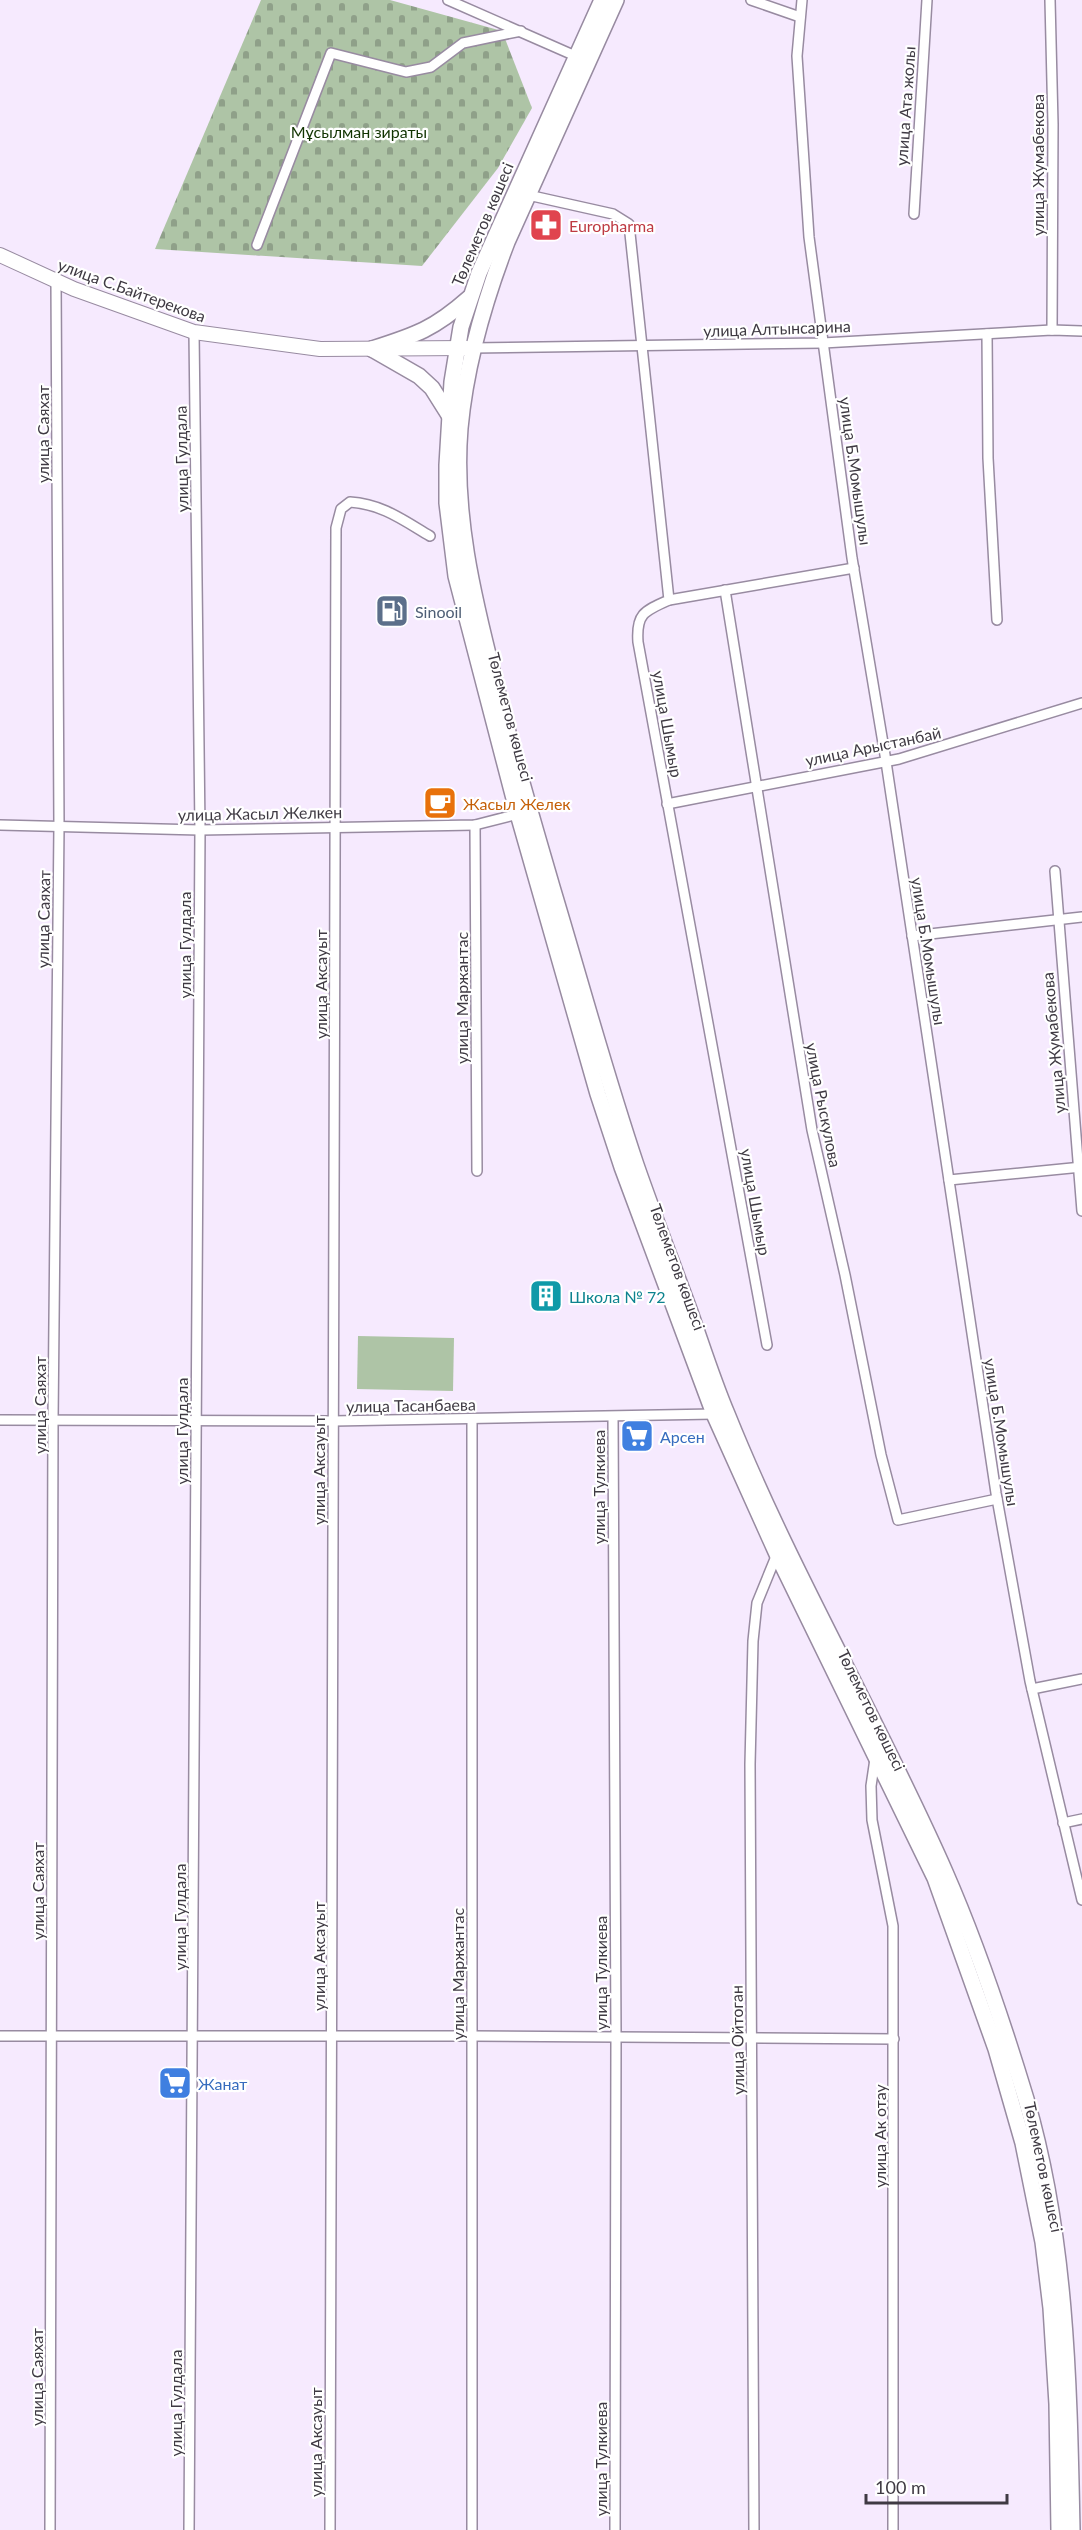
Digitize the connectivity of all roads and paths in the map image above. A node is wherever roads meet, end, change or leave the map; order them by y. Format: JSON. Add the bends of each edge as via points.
{"nodes":[{"id":1,"x":448,"y":0,"type":"edge"},
{"id":2,"x":602,"y":0,"type":"edge"},
{"id":3,"x":616,"y":0,"type":"edge"},
{"id":4,"x":751,"y":0,"type":"edge"},
{"id":5,"x":802,"y":0,"type":"edge"},
{"id":6,"x":927,"y":0,"type":"edge"},
{"id":7,"x":1050,"y":0,"type":"edge"},
{"id":8,"x":800,"y":17,"type":"junction"},
{"id":9,"x":521,"y":31,"type":"junction"},
{"id":10,"x":582,"y":58,"type":"junction"},
{"id":11,"x":528,"y":195,"type":"junction"},
{"id":12,"x":914,"y":214,"type":"dead end"},
{"id":13,"x":257,"y":244,"type":"dead end"},
{"id":14,"x":0,"y":255,"type":"edge"},
{"id":15,"x":56,"y":281,"type":"junction"},
{"id":16,"x":470,"y":298,"type":"junction"},
{"id":17,"x":1052,"y":330,"type":"junction"},
{"id":18,"x":1082,"y":331,"type":"edge"},
{"id":19,"x":195,"y":332,"type":"junction"},
{"id":20,"x":987,"y":334,"type":"junction"},
{"id":21,"x":823,"y":343,"type":"junction"},
{"id":22,"x":641,"y":346,"type":"junction"},
{"id":23,"x":456,"y":348,"type":"junction"},
{"id":24,"x":472,"y":348,"type":"junction"},
{"id":25,"x":372,"y":349,"type":"junction"},
{"id":26,"x":449,"y":415,"type":"junction"},
{"id":27,"x":430,"y":536,"type":"dead end"},
{"id":28,"x":854,"y":568,"type":"junction"},
{"id":29,"x":724,"y":590,"type":"junction"},
{"id":30,"x":669,"y":600,"type":"junction"},
{"id":31,"x":997,"y":620,"type":"dead end"},
{"id":32,"x":1082,"y":703,"type":"edge"},
{"id":33,"x":885,"y":760,"type":"junction"},
{"id":34,"x":755,"y":787,"type":"junction"},
{"id":35,"x":667,"y":804,"type":"junction"},
{"id":36,"x":518,"y":814,"type":"junction"},
{"id":37,"x":0,"y":825,"type":"edge"},
{"id":38,"x":475,"y":825,"type":"junction"},
{"id":39,"x":59,"y":826,"type":"junction"},
{"id":40,"x":335,"y":826,"type":"junction"},
{"id":41,"x":200,"y":830,"type":"junction"},
{"id":42,"x":1055,"y":871,"type":"dead end"},
{"id":43,"x":1082,"y":917,"type":"edge"},
{"id":44,"x":1058,"y":920,"type":"junction"},
{"id":45,"x":912,"y":936,"type":"junction"},
{"id":46,"x":1080,"y":1167,"type":"edge"},
{"id":47,"x":477,"y":1171,"type":"dead end"},
{"id":48,"x":949,"y":1180,"type":"junction"},
{"id":49,"x":1082,"y":1211,"type":"edge"},
{"id":50,"x":767,"y":1345,"type":"dead end"},
{"id":51,"x":714,"y":1414,"type":"junction"},
{"id":52,"x":612,"y":1417,"type":"junction"},
{"id":53,"x":472,"y":1419,"type":"junction"},
{"id":54,"x":0,"y":1420,"type":"edge"},
{"id":55,"x":53,"y":1420,"type":"junction"},
{"id":56,"x":196,"y":1420,"type":"junction"},
{"id":57,"x":333,"y":1421,"type":"junction"},
{"id":58,"x":997,"y":1499,"type":"junction"},
{"id":59,"x":777,"y":1554,"type":"junction"},
{"id":60,"x":1082,"y":1679,"type":"edge"},
{"id":61,"x":1032,"y":1689,"type":"junction"},
{"id":62,"x":881,"y":1754,"type":"junction"},
{"id":63,"x":1082,"y":1819,"type":"edge"},
{"id":64,"x":1064,"y":1823,"type":"junction"},
{"id":65,"x":1082,"y":1900,"type":"edge"},
{"id":66,"x":0,"y":2036,"type":"edge"},
{"id":67,"x":333,"y":2036,"type":"junction"},
{"id":68,"x":472,"y":2036,"type":"junction"},
{"id":69,"x":52,"y":2037,"type":"junction"},
{"id":70,"x":193,"y":2037,"type":"junction"},
{"id":71,"x":616,"y":2037,"type":"junction"},
{"id":72,"x":752,"y":2037,"type":"junction"},
{"id":73,"x":894,"y":2039,"type":"junction"},
{"id":74,"x":50,"y":2530,"type":"edge"},
{"id":75,"x":189,"y":2530,"type":"edge"},
{"id":76,"x":330,"y":2530,"type":"edge"},
{"id":77,"x":472,"y":2530,"type":"edge"},
{"id":78,"x":615,"y":2530,"type":"edge"},
{"id":79,"x":754,"y":2530,"type":"edge"},
{"id":80,"x":893,"y":2530,"type":"edge"},
{"id":81,"x":1059,"y":2530,"type":"edge"},
{"id":82,"x":1072,"y":2530,"type":"edge"}],
"edges":[{"from":1,"to":9,"type":"street"},
{"from":2,"to":10,"type":"main road","name":"Төлеметов көшесі"},
{"from":3,"to":10,"type":"main road","name":"Төлеметов көшесі"},
{"from":4,"to":8,"type":"street"},
{"from":5,"to":8,"type":"street","name":"улица Б.Момышулы"},
{"from":6,"to":12,"type":"street","name":"улица Ата жолы"},
{"from":7,"to":17,"type":"street","name":"улица Жумабекова"},
{"from":8,"to":21,"type":"street","name":"улица Б.Момышулы","via":[[797,56],[809,237]]},
{"from":9,"to":10,"type":"street"},
{"from":9,"to":13,"type":"street","via":[[464,43],[431,67],[406,72],[331,53]]},
{"from":10,"to":11,"type":"main road","name":"Төлеметов көшесі"},
{"from":10,"to":16,"type":"main road","name":"Төлеметов көшесі"},
{"from":11,"to":22,"type":"street","via":[[613,214],[628,224]]},
{"from":11,"to":24,"type":"main road","name":"Төлеметов көшесі","via":[[492,282]]},
{"from":14,"to":15,"type":"main road","name":"улица С.Байтерекова"},
{"from":15,"to":19,"type":"main road","name":"улица С.Байтерекова"},
{"from":15,"to":39,"type":"street","name":"улица Саяхат"},
{"from":16,"to":23,"type":"main road","name":"Төлеметов көшесі"},
{"from":16,"to":25,"type":"main road","via":[[427,330]]},
{"from":17,"to":18,"type":"street","name":"улица Алтынсарина"},
{"from":17,"to":20,"type":"street","name":"улица Алтынсарина"},
{"from":19,"to":25,"type":"main road","name":"улица С.Байтерекова","via":[[320,349]]},
{"from":19,"to":41,"type":"street","name":"улица Гулдала"},
{"from":20,"to":21,"type":"street","name":"улица Алтынсарина"},
{"from":20,"to":31,"type":"street","via":[[988,458]]},
{"from":21,"to":22,"type":"street","name":"улица Алтынсарина"},
{"from":21,"to":28,"type":"street","name":"улица Б.Момышулы"},
{"from":22,"to":24,"type":"street","name":"улица Алтынсарина"},
{"from":22,"to":30,"type":"street"},
{"from":23,"to":24,"type":"main road","name":"улица С.Байтерекова"},
{"from":23,"to":25,"type":"main road","name":"улица С.Байтерекова"},
{"from":23,"to":26,"type":"main road","name":"Төлеметов көшесі"},
{"from":24,"to":62,"type":"main road","name":"Төлеметов көшесі","via":[[460,431],[460,502],[465,546],[482,631],[533,823],[636,1163],[726,1413]]},
{"from":25,"to":26,"type":"main road","via":[[419,376]]},
{"from":26,"to":36,"type":"main road","name":"Төлеметов көшесі","via":[[447,503],[456,576]]},
{"from":27,"to":40,"type":"street","name":"улица Аксауыт","via":[[376,506],[350,502],[341,509],[336,528]]},
{"from":28,"to":29,"type":"street","name":"улица Шымыр"},
{"from":28,"to":33,"type":"street","name":"улица Б.Момышулы"},
{"from":29,"to":30,"type":"street","name":"улица Шымыр"},
{"from":29,"to":34,"type":"street","name":"улица Рыскулова"},
{"from":30,"to":35,"type":"street","name":"улица Шымыр","via":[[650,609],[637,625]]},
{"from":32,"to":33,"type":"street","name":"улица Арыстанбай","via":[[950,745]]},
{"from":33,"to":34,"type":"street","name":"улица Арыстанбай"},
{"from":33,"to":45,"type":"street","name":"улица Б.Момышулы"},
{"from":34,"to":35,"type":"street","name":"улица Арыстанбай"},
{"from":34,"to":58,"type":"street","name":"улица Рыскулова","via":[[812,1130],[880,1455],[898,1520]]},
{"from":35,"to":50,"type":"street","name":"улица Шымыр"},
{"from":36,"to":38,"type":"street","name":"улица Жасыл Желкен"},
{"from":36,"to":51,"type":"main road","name":"Төлеметов көшесі","via":[[612,1136]]},
{"from":37,"to":39,"type":"street","name":"улица Жасыл Желкен"},
{"from":38,"to":40,"type":"street","name":"улица Жасыл Желкен"},
{"from":38,"to":47,"type":"street","name":"улица Маржантас"},
{"from":39,"to":41,"type":"street","name":"улица Жасыл Желкен"},
{"from":39,"to":55,"type":"street","name":"улица Саяхат"},
{"from":40,"to":41,"type":"street","name":"улица Жасыл Желкен"},
{"from":40,"to":57,"type":"street","name":"улица Аксауыт"},
{"from":41,"to":56,"type":"street","name":"улица Гулдала"},
{"from":42,"to":44,"type":"street","name":"улица Жумабекова"},
{"from":43,"to":44,"type":"street"},
{"from":44,"to":45,"type":"street"},
{"from":44,"to":46,"type":"street","name":"улица Жумабекова"},
{"from":45,"to":48,"type":"street","name":"улица Б.Момышулы"},
{"from":46,"to":48,"type":"street"},
{"from":46,"to":49,"type":"street","name":"улица Жумабекова"},
{"from":48,"to":58,"type":"street","name":"улица Б.Момышулы"},
{"from":51,"to":52,"type":"street","name":"улица Тасанбаева"},
{"from":51,"to":59,"type":"main road","name":"Төлеметов көшесі"},
{"from":52,"to":53,"type":"street","name":"улица Тасанбаева"},
{"from":52,"to":71,"type":"street","name":"улица Тулкиева"},
{"from":53,"to":57,"type":"street","name":"улица Тасанбаева"},
{"from":53,"to":68,"type":"street","name":"улица Маржантас"},
{"from":54,"to":55,"type":"street","name":"улица Тасанбаева"},
{"from":55,"to":56,"type":"street","name":"улица Тасанбаева"},
{"from":55,"to":69,"type":"street","name":"улица Саяхат"},
{"from":56,"to":57,"type":"street","name":"улица Тасанбаева"},
{"from":56,"to":70,"type":"street","name":"улица Гулдала"},
{"from":57,"to":67,"type":"street","name":"улица Аксауыт"},
{"from":58,"to":61,"type":"street","name":"улица Б.Момышулы"},
{"from":59,"to":62,"type":"main road","name":"Төлеметов көшесі"},
{"from":59,"to":72,"type":"street","name":"улица Ойтоган","via":[[757,1603],[753,1641]]},
{"from":60,"to":61,"type":"street"},
{"from":61,"to":64,"type":"street","name":"улица Б.Момышулы"},
{"from":62,"to":73,"type":"street","name":"улица Ак отау","via":[[871,1785],[872,1820],[893,1926]]},
{"from":62,"to":81,"type":"main road","name":"Төлеметов көшесі","via":[[950,1917],[996,2049],[1023,2143],[1043,2242],[1051,2308]]},
{"from":62,"to":82,"type":"main road","name":"Төлеметов көшесі","via":[[954,1895],[995,2005],[1037,2140],[1065,2321]]},
{"from":63,"to":64,"type":"street"},
{"from":64,"to":65,"type":"street","name":"улица Б.Момышулы"},
{"from":66,"to":69,"type":"street"},
{"from":67,"to":68,"type":"street"},
{"from":67,"to":70,"type":"street"},
{"from":67,"to":76,"type":"street","name":"улица Аксауыт"},
{"from":68,"to":71,"type":"street"},
{"from":68,"to":77,"type":"street","name":"улица Маржантас"},
{"from":69,"to":70,"type":"street"},
{"from":69,"to":74,"type":"street","name":"улица Саяхат"},
{"from":70,"to":75,"type":"street","name":"улица Гулдала"},
{"from":71,"to":72,"type":"street"},
{"from":71,"to":78,"type":"street","name":"улица Тулкиева"},
{"from":72,"to":73,"type":"street"},
{"from":72,"to":79,"type":"street","name":"улица Ойтоган"},
{"from":73,"to":80,"type":"street","name":"улица Ак отау"}]}
